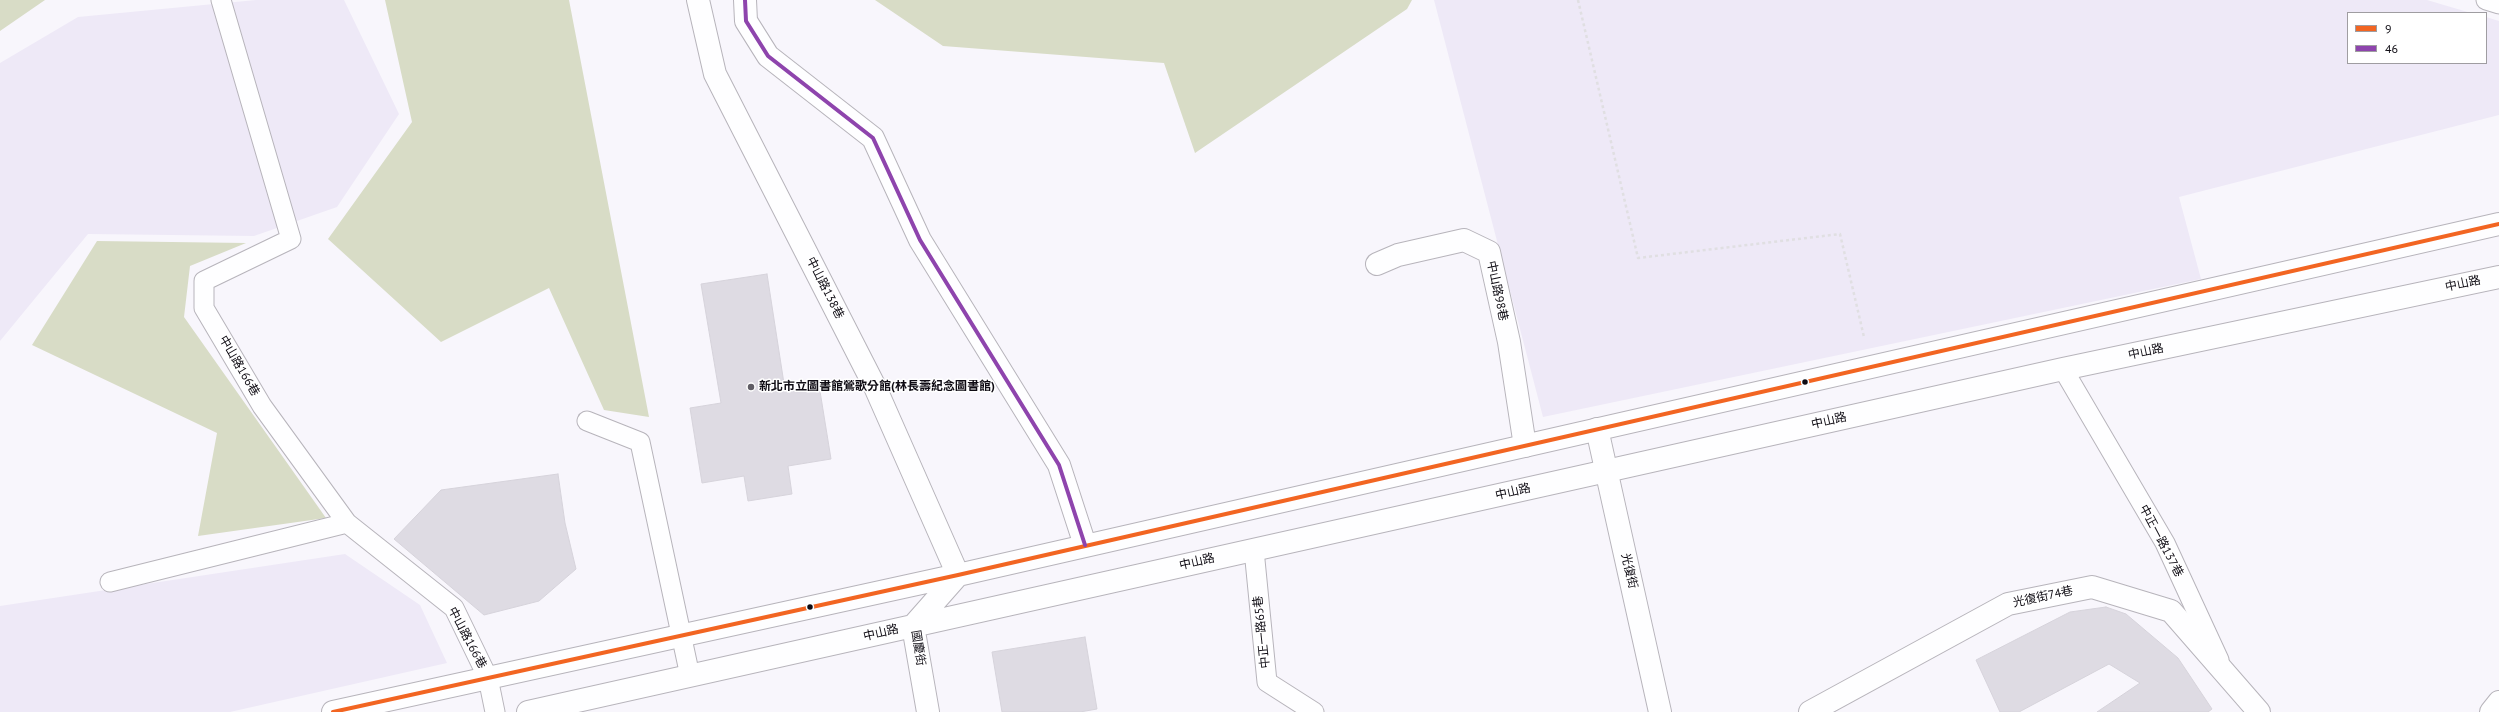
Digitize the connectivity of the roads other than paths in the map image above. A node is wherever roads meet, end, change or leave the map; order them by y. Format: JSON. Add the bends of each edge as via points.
{"nodes":[{"id":1,"x":221,"y":0,"type":"edge"},
{"id":2,"x":698,"y":0,"type":"edge"},
{"id":3,"x":745,"y":0,"type":"edge"},
{"id":4,"x":2486,"y":0,"type":"edge"},
{"id":5,"x":2499,"y":4,"type":"edge"},
{"id":6,"x":2499,"y":224,"type":"edge"},
{"id":7,"x":1377,"y":264,"type":"dead end"},
{"id":8,"x":2499,"y":277,"type":"edge"},
{"id":9,"x":2062,"y":370,"type":"junction"},
{"id":10,"x":587,"y":421,"type":"dead end"},
{"id":11,"x":1597,"y":429,"type":"junction"},
{"id":12,"x":1525,"y":446,"type":"junction"},
{"id":13,"x":1607,"y":471,"type":"junction"},
{"id":14,"x":347,"y":523,"type":"junction"},
{"id":15,"x":1085,"y":545,"type":"junction"},
{"id":16,"x":1254,"y":550,"type":"junction"},
{"id":17,"x":958,"y":576,"type":"junction"},
{"id":18,"x":110,"y":582,"type":"dead end"},
{"id":19,"x":913,"y":626,"type":"junction"},
{"id":20,"x":681,"y":636,"type":"junction"},
{"id":21,"x":2224,"y":670,"type":"junction"},
{"id":22,"x":690,"y":676,"type":"junction"},
{"id":23,"x":488,"y":678,"type":"junction"},
{"id":24,"x":2499,"y":702,"type":"edge"},
{"id":25,"x":333,"y":712,"type":"edge"},
{"id":26,"x":495,"y":712,"type":"edge"},
{"id":27,"x":528,"y":712,"type":"edge"},
{"id":28,"x":928,"y":712,"type":"edge"},
{"id":29,"x":1314,"y":712,"type":"edge"},
{"id":30,"x":1660,"y":712,"type":"edge"},
{"id":31,"x":1810,"y":712,"type":"edge"},
{"id":32,"x":2259,"y":712,"type":"edge"},
{"id":33,"x":2491,"y":712,"type":"edge"}],
"edges":[{"from":1,"to":14,"type":"lane","name":"中山路166巷","via":[[291,239],[204,281],[204,308],[262,406]]},
{"from":2,"to":17,"type":"street","name":"中山路138巷","via":[[715,74],[875,387]]},
{"from":3,"to":15,"type":"street","via":[[746,21],[768,56],[873,138],[920,240],[1058,465]]},
{"from":4,"to":5,"type":"lane"},
{"from":6,"to":11,"type":"street"},
{"from":7,"to":12,"type":"street","name":"中山路98巷","via":[[1398,255],[1464,240],[1489,252],[1509,342]]},
{"from":8,"to":9,"type":"street","name":"中山路"},
{"from":9,"to":13,"type":"street","name":"中山路"},
{"from":9,"to":21,"type":"lane","name":"中正一路137巷","via":[[2165,543]]},
{"from":10,"to":20,"type":"lane","via":[[640,442]]},
{"from":11,"to":12,"type":"street"},
{"from":11,"to":13,"type":"street","name":"光復街"},
{"from":12,"to":15,"type":"street"},
{"from":13,"to":16,"type":"street","name":"中山路"},
{"from":13,"to":30,"type":"street","name":"光復街"},
{"from":14,"to":18,"type":"lane"},
{"from":14,"to":23,"type":"lane","name":"中山路166巷","via":[[454,608]]},
{"from":15,"to":17,"type":"street"},
{"from":16,"to":19,"type":"street","name":"中山路"},
{"from":16,"to":29,"type":"lane","name":"中正一路65巷","via":[[1267,682]]},
{"from":17,"to":19,"type":"street","name":"國慶街"},
{"from":17,"to":20,"type":"street"},
{"from":19,"to":22,"type":"street","name":"中山路"},
{"from":19,"to":28,"type":"street","name":"國慶街"},
{"from":20,"to":22,"type":"lane"},
{"from":20,"to":23,"type":"street"},
{"from":21,"to":31,"type":"street","name":"光復街74巷","via":[[2171,611],[2092,587],[2008,604]]},
{"from":21,"to":32,"type":"street","name":"中正一路137巷"},
{"from":22,"to":27,"type":"street","name":"中山路"},
{"from":23,"to":25,"type":"street"},
{"from":23,"to":26,"type":"lane","name":"中山路166巷"},
{"from":24,"to":33,"type":"street"}]}
